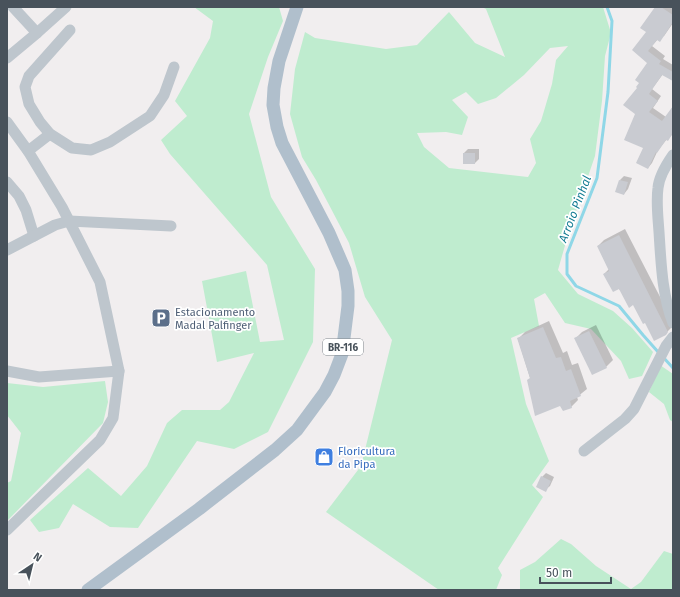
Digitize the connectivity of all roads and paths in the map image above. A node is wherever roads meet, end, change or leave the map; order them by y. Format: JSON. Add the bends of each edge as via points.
{"nodes":[{"id":1,"x":13,"y":7,"type":"edge"},
{"id":2,"x":66,"y":7,"type":"edge"},
{"id":3,"x":297,"y":7,"type":"edge"},
{"id":4,"x":70,"y":30,"type":"dead end"},
{"id":5,"x":38,"y":33,"type":"junction"},
{"id":6,"x":7,"y":58,"type":"edge"},
{"id":7,"x":174,"y":67,"type":"dead end"},
{"id":8,"x":7,"y":122,"type":"edge"},
{"id":9,"x":50,"y":134,"type":"junction"},
{"id":10,"x":28,"y":151,"type":"junction"},
{"id":11,"x":673,"y":155,"type":"edge"},
{"id":12,"x":7,"y":182,"type":"edge"},
{"id":13,"x":69,"y":221,"type":"junction"},
{"id":14,"x":171,"y":226,"type":"dead end"},
{"id":15,"x":34,"y":236,"type":"junction"},
{"id":16,"x":7,"y":250,"type":"edge"},
{"id":17,"x":673,"y":323,"type":"edge"},
{"id":18,"x":673,"y":337,"type":"edge"},
{"id":19,"x":7,"y":371,"type":"edge"},
{"id":20,"x":119,"y":371,"type":"junction"},
{"id":21,"x":584,"y":451,"type":"dead end"},
{"id":22,"x":7,"y":530,"type":"edge"},
{"id":23,"x":88,"y":590,"type":"edge"}],
"edges":[{"from":1,"to":5,"type":"street"},
{"from":2,"to":5,"type":"street"},
{"from":3,"to":23,"type":"main road","number":"BR-116","via":[[279,61],[274,105],[282,143],[329,233],[345,270],[348,306],[342,354],[325,392],[297,430],[205,504]]},
{"from":4,"to":9,"type":"street","via":[[29,76],[24,87],[29,104]]},
{"from":5,"to":6,"type":"street"},
{"from":7,"to":9,"type":"street","via":[[164,95],[150,116],[110,142],[91,150],[72,148]]},
{"from":8,"to":10,"type":"street"},
{"from":9,"to":10,"type":"street"},
{"from":10,"to":13,"type":"street"},
{"from":11,"to":17,"type":"street","via":[[659,180],[658,195],[664,289]]},
{"from":12,"to":15,"type":"street","via":[[19,196],[26,210]]},
{"from":13,"to":14,"type":"street"},
{"from":13,"to":15,"type":"street"},
{"from":13,"to":20,"type":"street","via":[[100,282]]},
{"from":15,"to":16,"type":"street"},
{"from":18,"to":21,"type":"street","via":[[634,409]]},
{"from":19,"to":20,"type":"street","via":[[39,377]]},
{"from":20,"to":22,"type":"street","via":[[113,418],[100,440]]}]}
